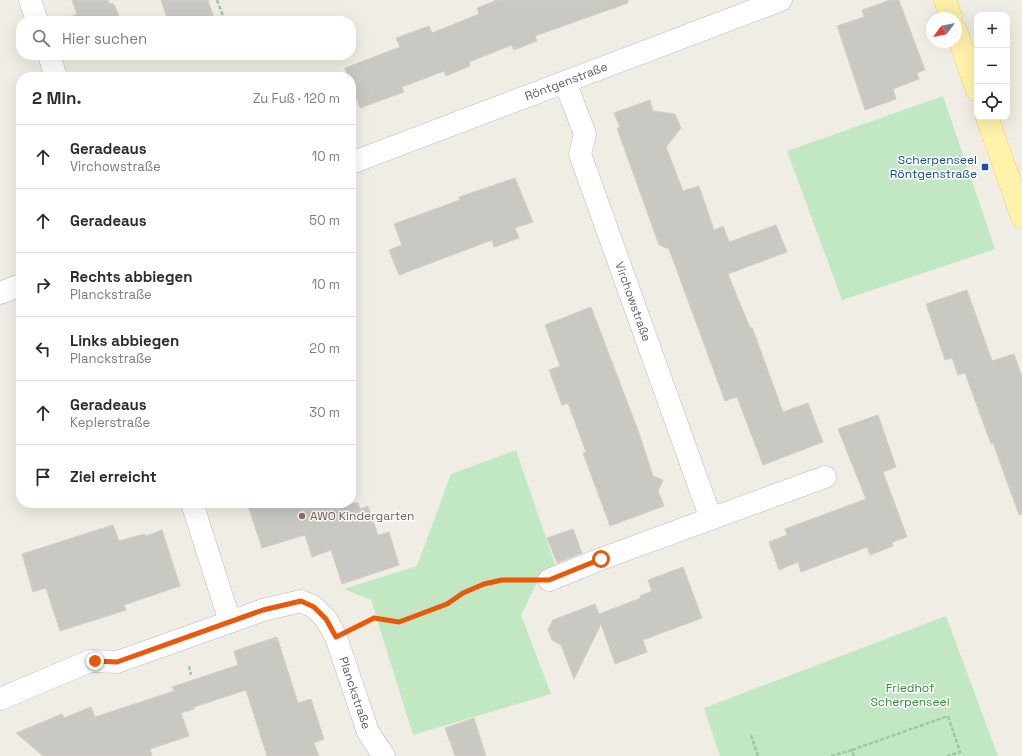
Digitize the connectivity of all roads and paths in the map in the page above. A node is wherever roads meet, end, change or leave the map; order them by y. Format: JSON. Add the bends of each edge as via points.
{"nodes":[{"id":1,"x":30,"y":0,"type":"edge"},
{"id":2,"x":218,"y":0,"type":"edge"},
{"id":3,"x":781,"y":0,"type":"edge"},
{"id":4,"x":945,"y":0,"type":"edge"},
{"id":5,"x":735,"y":9,"type":"edge"},
{"id":6,"x":949,"y":12,"type":"edge"},
{"id":7,"x":35,"y":16,"type":"edge"},
{"id":8,"x":223,"y":16,"type":"edge"},
{"id":9,"x":962,"y":48,"type":"edge"},
{"id":10,"x":51,"y":60,"type":"edge"},
{"id":11,"x":54,"y":72,"type":"edge"},
{"id":12,"x":565,"y":82,"type":"junction"},
{"id":13,"x":975,"y":84,"type":"edge"},
{"id":14,"x":988,"y":120,"type":"edge"},
{"id":15,"x":356,"y":161,"type":"edge"},
{"id":16,"x":1022,"y":217,"type":"edge"},
{"id":17,"x":16,"y":287,"type":"edge"},
{"id":18,"x":0,"y":293,"type":"edge"},
{"id":19,"x":826,"y":477,"type":"dead end"},
{"id":20,"x":194,"y":508,"type":"edge"},
{"id":21,"x":711,"y":519,"type":"junction"},
{"id":22,"x":549,"y":580,"type":"joint"},
{"id":23,"x":230,"y":622,"type":"junction"},
{"id":24,"x":336,"y":637,"type":"junction"},
{"id":25,"x":0,"y":699,"type":"edge"},
{"id":26,"x":751,"y":735,"type":"dead end"},
{"id":27,"x":852,"y":750,"type":"junction"},
{"id":28,"x":960,"y":752,"type":"junction"},
{"id":29,"x":384,"y":756,"type":"edge"},
{"id":30,"x":758,"y":756,"type":"edge"},
{"id":31,"x":831,"y":756,"type":"edge"},
{"id":32,"x":854,"y":756,"type":"edge"},
{"id":33,"x":946,"y":756,"type":"edge"},
{"id":34,"x":961,"y":756,"type":"edge"}],
"edges":[{"from":1,"to":7,"type":"street"},
{"from":2,"to":8,"type":"path"},
{"from":3,"to":5,"type":"street","name":"Röntgenstraße"},
{"from":4,"to":6,"type":"main road"},
{"from":5,"to":12,"type":"street","name":"Röntgenstraße"},
{"from":9,"to":13,"type":"main road"},
{"from":10,"to":11,"type":"street"},
{"from":12,"to":15,"type":"street","name":"Röntgenstraße"},
{"from":12,"to":21,"type":"street","name":"Virchowstraße","via":[[585,134],[580,154]]},
{"from":14,"to":16,"type":"main road"},
{"from":17,"to":18,"type":"street"},
{"from":19,"to":21,"type":"street"},
{"from":20,"to":23,"type":"street"},
{"from":21,"to":22,"type":"street"},
{"from":22,"to":24,"type":"path","via":[[502,580],[484,584],[463,593],[447,604],[399,622],[374,618]]},
{"from":23,"to":24,"type":"street","name":"Planckstraße","via":[[263,610],[301,601],[314,607],[326,619]]},
{"from":23,"to":25,"type":"street","via":[[117,662],[90,661]]},
{"from":24,"to":29,"type":"street","name":"Planckstraße","via":[[368,732]]},
{"from":26,"to":30,"type":"path"},
{"from":27,"to":28,"type":"path","via":[[948,716]]},
{"from":27,"to":31,"type":"path"},
{"from":27,"to":32,"type":"path"},
{"from":28,"to":33,"type":"path"},
{"from":28,"to":34,"type":"path"}]}
